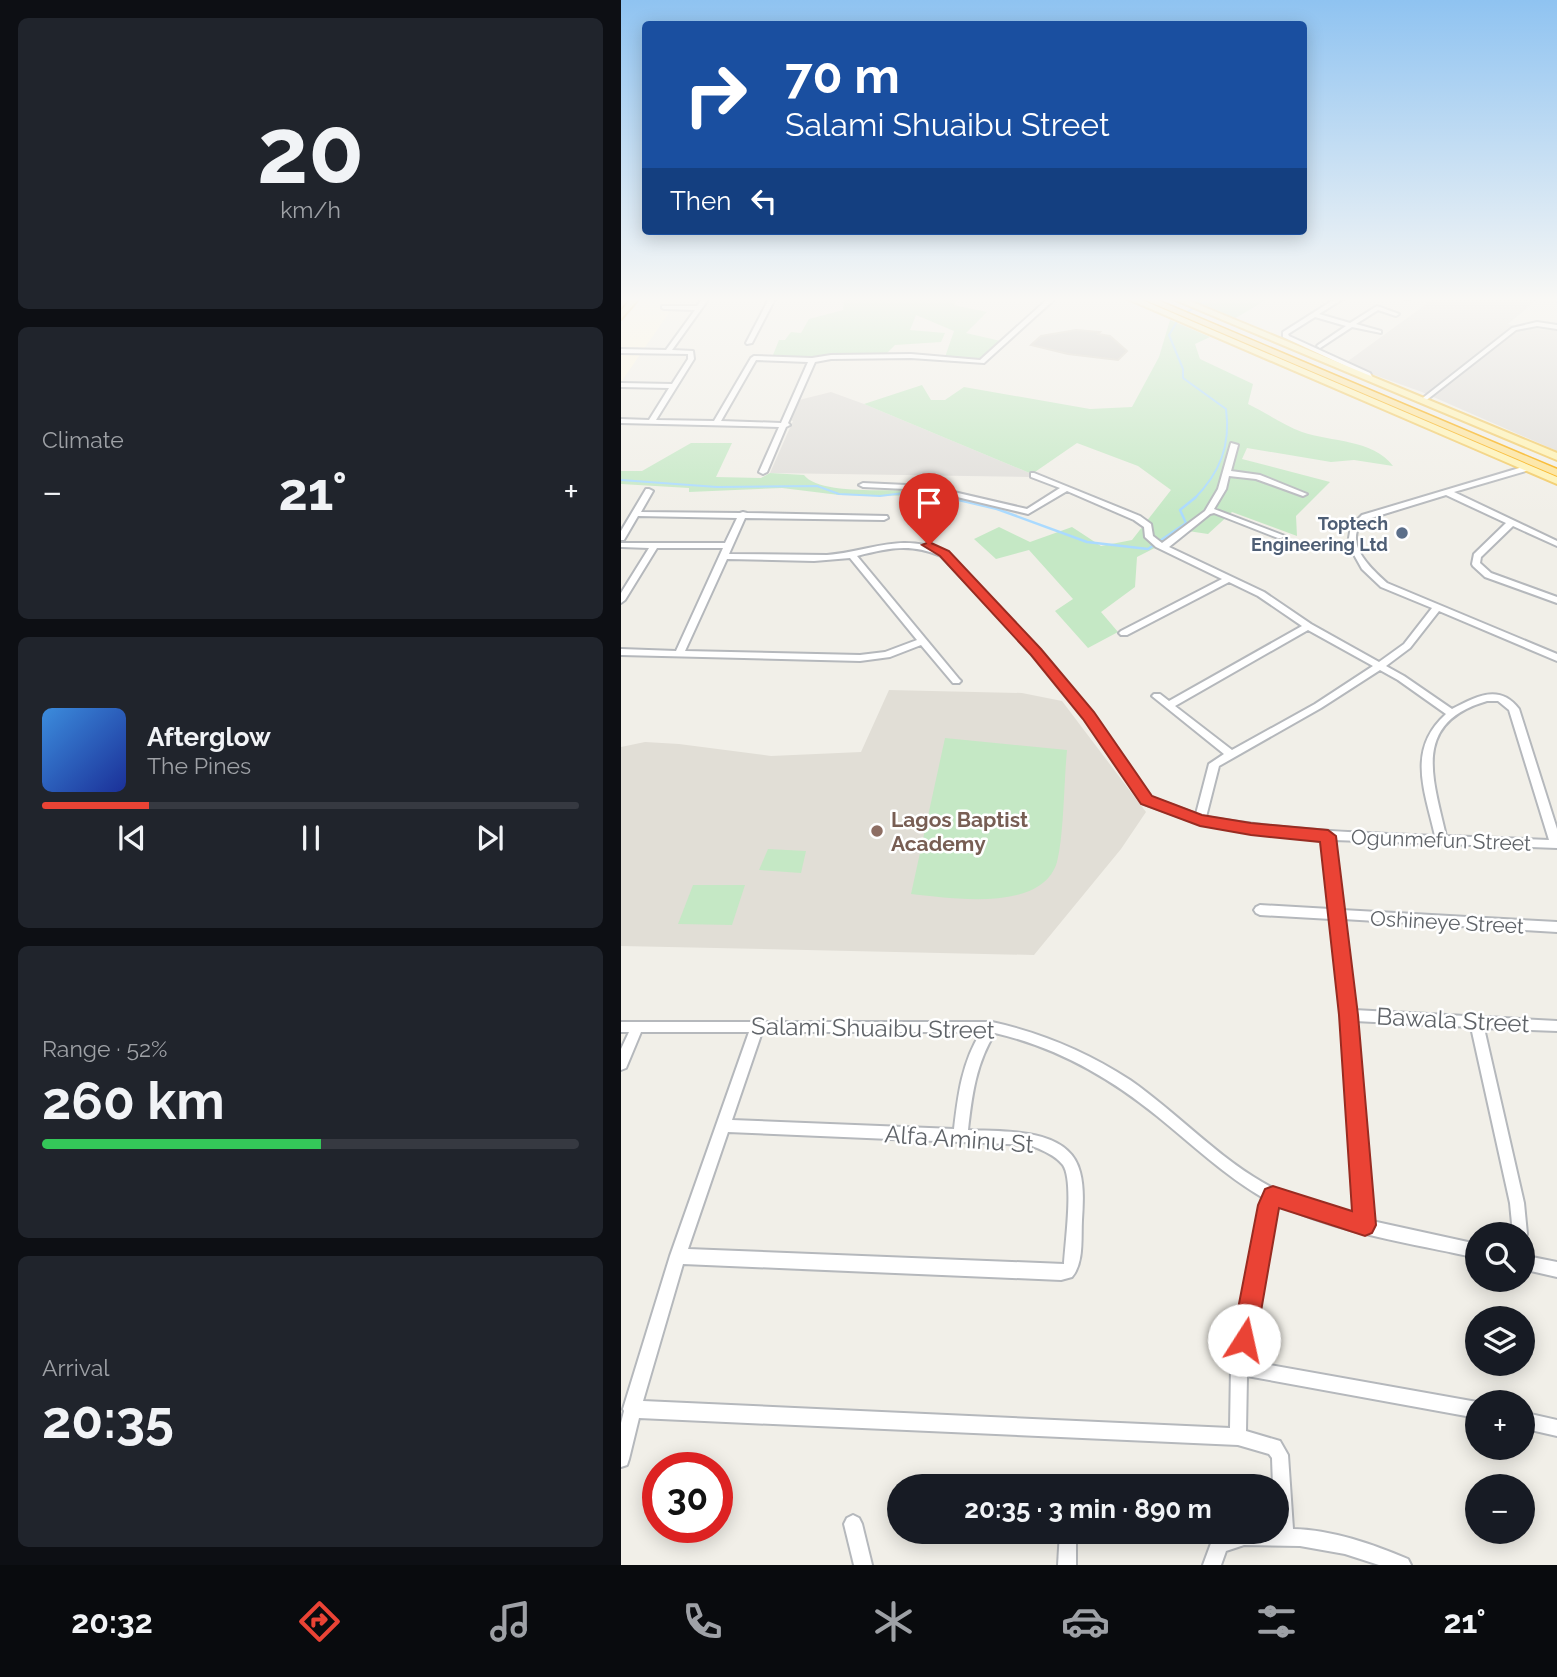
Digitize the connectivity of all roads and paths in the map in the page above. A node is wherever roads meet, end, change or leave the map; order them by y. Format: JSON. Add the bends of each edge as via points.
{"nodes":[{"id":1,"x":683,"y":370,"type":"edge"},
{"id":2,"x":747,"y":370,"type":"edge"},
{"id":3,"x":808,"y":370,"type":"edge"},
{"id":4,"x":1315,"y":370,"type":"edge"},
{"id":5,"x":1320,"y":370,"type":"edge"},
{"id":6,"x":1325,"y":370,"type":"edge"},
{"id":7,"x":1341,"y":370,"type":"edge"},
{"id":8,"x":1361,"y":370,"type":"edge"},
{"id":9,"x":1461,"y":370,"type":"edge"},
{"id":10,"x":1371,"y":380,"type":"junction"},
{"id":11,"x":621,"y":385,"type":"edge"},
{"id":12,"x":673,"y":386,"type":"junction"},
{"id":13,"x":1422,"y":401,"type":"junction"},
{"id":14,"x":651,"y":422,"type":"junction"},
{"id":15,"x":622,"y":423,"type":"edge"},
{"id":16,"x":716,"y":423,"type":"junction"},
{"id":17,"x":786,"y":425,"type":"junction"},
{"id":18,"x":1234,"y":445,"type":"dead end"},
{"id":19,"x":1557,"y":457,"type":"edge"},
{"id":20,"x":1557,"y":464,"type":"edge"},
{"id":21,"x":1526,"y":468,"type":"junction"},
{"id":22,"x":763,"y":472,"type":"dead end"},
{"id":23,"x":1226,"y":473,"type":"junction"},
{"id":24,"x":1557,"y":473,"type":"edge"},
{"id":25,"x":1034,"y":475,"type":"dead end"},
{"id":26,"x":1557,"y":481,"type":"edge"},
{"id":27,"x":863,"y":485,"type":"dead end"},
{"id":28,"x":1066,"y":488,"type":"junction"},
{"id":29,"x":649,"y":491,"type":"dead end"},
{"id":30,"x":1447,"y":492,"type":"junction"},
{"id":31,"x":1303,"y":494,"type":"dead end"},
{"id":32,"x":1208,"y":512,"type":"junction"},
{"id":33,"x":636,"y":514,"type":"junction"},
{"id":34,"x":743,"y":514,"type":"junction"},
{"id":35,"x":884,"y":518,"type":"dead end"},
{"id":36,"x":1511,"y":523,"type":"junction"},
{"id":37,"x":1281,"y":536,"type":"dead end"},
{"id":38,"x":621,"y":538,"type":"edge"},
{"id":39,"x":1557,"y":544,"type":"edge"},
{"id":40,"x":621,"y":545,"type":"edge"},
{"id":41,"x":654,"y":546,"type":"junction"},
{"id":42,"x":1161,"y":546,"type":"junction"},
{"id":43,"x":725,"y":551,"type":"junction"},
{"id":44,"x":852,"y":555,"type":"junction"},
{"id":45,"x":1228,"y":579,"type":"junction"},
{"id":46,"x":621,"y":600,"type":"edge"},
{"id":47,"x":1557,"y":600,"type":"edge"},
{"id":48,"x":1436,"y":610,"type":"junction"},
{"id":49,"x":1308,"y":626,"type":"junction"},
{"id":50,"x":1124,"y":633,"type":"dead end"},
{"id":51,"x":921,"y":642,"type":"junction"},
{"id":52,"x":621,"y":652,"type":"edge"},
{"id":53,"x":679,"y":653,"type":"junction"},
{"id":54,"x":1557,"y":658,"type":"edge"},
{"id":55,"x":1378,"y":667,"type":"junction"},
{"id":56,"x":956,"y":681,"type":"dead end"},
{"id":57,"x":1157,"y":695,"type":"dead end"},
{"id":58,"x":1169,"y":705,"type":"junction"},
{"id":59,"x":1451,"y":713,"type":"junction"},
{"id":60,"x":1229,"y":753,"type":"junction"},
{"id":61,"x":1200,"y":820,"type":"junction"},
{"id":62,"x":1328,"y":836,"type":"junction"},
{"id":63,"x":1441,"y":839,"type":"junction"},
{"id":64,"x":1556,"y":844,"type":"edge"},
{"id":65,"x":1260,"y":910,"type":"dead end"},
{"id":66,"x":1337,"y":917,"type":"junction"},
{"id":67,"x":1557,"y":927,"type":"edge"},
{"id":68,"x":1348,"y":1015,"type":"junction"},
{"id":69,"x":1476,"y":1022,"type":"junction"},
{"id":70,"x":758,"y":1026,"type":"junction"},
{"id":71,"x":1557,"y":1026,"type":"edge"},
{"id":72,"x":621,"y":1027,"type":"edge"},
{"id":73,"x":992,"y":1027,"type":"junction"},
{"id":74,"x":637,"y":1028,"type":"junction"},
{"id":75,"x":621,"y":1064,"type":"edge"},
{"id":76,"x":725,"y":1126,"type":"junction"},
{"id":77,"x":960,"y":1136,"type":"junction"},
{"id":78,"x":1273,"y":1196,"type":"junction"},
{"id":79,"x":1519,"y":1222,"type":"edge"},
{"id":80,"x":1365,"y":1225,"type":"junction"},
{"id":81,"x":1465,"y":1248,"type":"edge"},
{"id":82,"x":677,"y":1256,"type":"junction"},
{"id":83,"x":1535,"y":1265,"type":"edge"},
{"id":84,"x":1557,"y":1270,"type":"edge"},
{"id":85,"x":1239,"y":1367,"type":"junction"},
{"id":86,"x":1465,"y":1408,"type":"edge"},
{"id":87,"x":631,"y":1409,"type":"junction"},
{"id":88,"x":1535,"y":1423,"type":"edge"},
{"id":89,"x":1557,"y":1428,"type":"edge"},
{"id":90,"x":1238,"y":1437,"type":"junction"},
{"id":91,"x":621,"y":1459,"type":"edge"},
{"id":92,"x":1281,"y":1474,"type":"edge"},
{"id":93,"x":853,"y":1524,"type":"dead end"},
{"id":94,"x":1289,"y":1537,"type":"edge"},
{"id":95,"x":1068,"y":1544,"type":"edge"},
{"id":96,"x":1219,"y":1544,"type":"edge"},
{"id":97,"x":863,"y":1565,"type":"edge"},
{"id":98,"x":1067,"y":1565,"type":"edge"},
{"id":99,"x":1212,"y":1565,"type":"edge"},
{"id":100,"x":1402,"y":1565,"type":"edge"}],
"edges":[{"from":1,"to":12,"type":"street"},
{"from":2,"to":16,"type":"street"},
{"from":3,"to":17,"type":"street"},
{"from":4,"to":21,"type":"main road"},
{"from":5,"to":24,"type":"highway"},
{"from":6,"to":20,"type":"highway"},
{"from":7,"to":10,"type":"main road"},
{"from":8,"to":10,"type":"street"},
{"from":9,"to":13,"type":"street"},
{"from":10,"to":13,"type":"main road"},
{"from":11,"to":12,"type":"street"},
{"from":12,"to":14,"type":"street"},
{"from":13,"to":19,"type":"main road"},
{"from":14,"to":15,"type":"street"},
{"from":14,"to":16,"type":"street"},
{"from":16,"to":17,"type":"street"},
{"from":17,"to":22,"type":"street"},
{"from":18,"to":23,"type":"street"},
{"from":21,"to":26,"type":"main road"},
{"from":21,"to":30,"type":"street"},
{"from":23,"to":31,"type":"street","via":[[1257,477]]},
{"from":23,"to":32,"type":"street"},
{"from":25,"to":28,"type":"street"},
{"from":27,"to":28,"type":"street","via":[[928,488],[1028,512]]},
{"from":28,"to":42,"type":"street","via":[[1137,517],[1148,526],[1149,537]]},
{"from":29,"to":33,"type":"street"},
{"from":30,"to":36,"type":"street"},
{"from":30,"to":48,"type":"street","via":[[1365,517],[1352,534],[1357,555],[1373,576],[1398,594]]},
{"from":32,"to":37,"type":"street"},
{"from":32,"to":42,"type":"street"},
{"from":33,"to":34,"type":"street"},
{"from":33,"to":38,"type":"street"},
{"from":34,"to":35,"type":"street"},
{"from":34,"to":43,"type":"street"},
{"from":36,"to":39,"type":"street"},
{"from":36,"to":47,"type":"street","via":[[1477,556],[1476,564],[1488,575]]},
{"from":40,"to":41,"type":"street","name":"Ogunmefun Street"},
{"from":41,"to":43,"type":"street","name":"Ogunmefun Street"},
{"from":41,"to":46,"type":"street"},
{"from":42,"to":45,"type":"street"},
{"from":43,"to":44,"type":"street","name":"Ogunmefun Street","via":[[828,558]]},
{"from":43,"to":53,"type":"street"},
{"from":44,"to":51,"type":"street"},
{"from":44,"to":61,"type":"street","name":"Ogunmefun Street","via":[[902,544],[929,545],[944,554],[1045,662],[1146,800]]},
{"from":45,"to":49,"type":"street","via":[[1261,594]]},
{"from":45,"to":50,"type":"street"},
{"from":48,"to":54,"type":"street"},
{"from":48,"to":55,"type":"street","via":[[1407,646]]},
{"from":49,"to":55,"type":"street"},
{"from":49,"to":58,"type":"street"},
{"from":51,"to":53,"type":"street","via":[[887,655],[860,658]]},
{"from":51,"to":56,"type":"street"},
{"from":52,"to":53,"type":"street"},
{"from":55,"to":59,"type":"street"},
{"from":55,"to":60,"type":"street","via":[[1318,706]]},
{"from":57,"to":58,"type":"street"},
{"from":58,"to":60,"type":"street"},
{"from":59,"to":63,"type":"street","via":[[1425,747]]},
{"from":59,"to":64,"type":"street","via":[[1487,696],[1503,699],[1514,709]]},
{"from":60,"to":61,"type":"street","via":[[1210,772]]},
{"from":61,"to":62,"type":"street","name":"Ogunmefun Street"},
{"from":62,"to":63,"type":"street","name":"Ogunmefun Street"},
{"from":62,"to":66,"type":"street"},
{"from":63,"to":64,"type":"street","name":"Ogunmefun Street"},
{"from":65,"to":66,"type":"street","name":"Oshineye Street"},
{"from":66,"to":67,"type":"street","name":"Oshineye Street"},
{"from":66,"to":68,"type":"street"},
{"from":68,"to":69,"type":"street","name":"Bawala Street"},
{"from":68,"to":80,"type":"street"},
{"from":69,"to":71,"type":"street","name":"Bawala Street"},
{"from":69,"to":79,"type":"street"},
{"from":70,"to":73,"type":"street","name":"Salami Shuaibu Street"},
{"from":70,"to":74,"type":"street","name":"Salami Shuaibu Street"},
{"from":70,"to":76,"type":"street"},
{"from":72,"to":74,"type":"street","name":"Salami Shuaibu Street"},
{"from":73,"to":77,"type":"street","via":[[975,1051]]},
{"from":73,"to":78,"type":"street","name":"Salami Shuaibu Street","via":[[1026,1035],[1090,1062],[1162,1113],[1226,1167]]},
{"from":74,"to":75,"type":"street"},
{"from":76,"to":77,"type":"street","name":"Alfa Aminu St"},
{"from":76,"to":82,"type":"street"},
{"from":77,"to":82,"type":"street","name":"Alfa Aminu St","via":[[1030,1139],[1056,1149],[1072,1166],[1075,1201],[1071,1268],[1067,1272]]},
{"from":78,"to":80,"type":"street","name":"Salami Shuaibu Street"},
{"from":78,"to":85,"type":"street"},
{"from":80,"to":81,"type":"street","name":"Salami Shuaibu Street"},
{"from":82,"to":87,"type":"street"},
{"from":83,"to":84,"type":"street"},
{"from":85,"to":86,"type":"street"},
{"from":85,"to":90,"type":"street"},
{"from":87,"to":90,"type":"street"},
{"from":87,"to":91,"type":"street"},
{"from":88,"to":89,"type":"street"},
{"from":90,"to":92,"type":"street","via":[[1274,1447],[1280,1455]]},
{"from":93,"to":97,"type":"street"},
{"from":94,"to":100,"type":"street","via":[[1309,1537]]},
{"from":95,"to":98,"type":"street"},
{"from":96,"to":99,"type":"street"}]}
